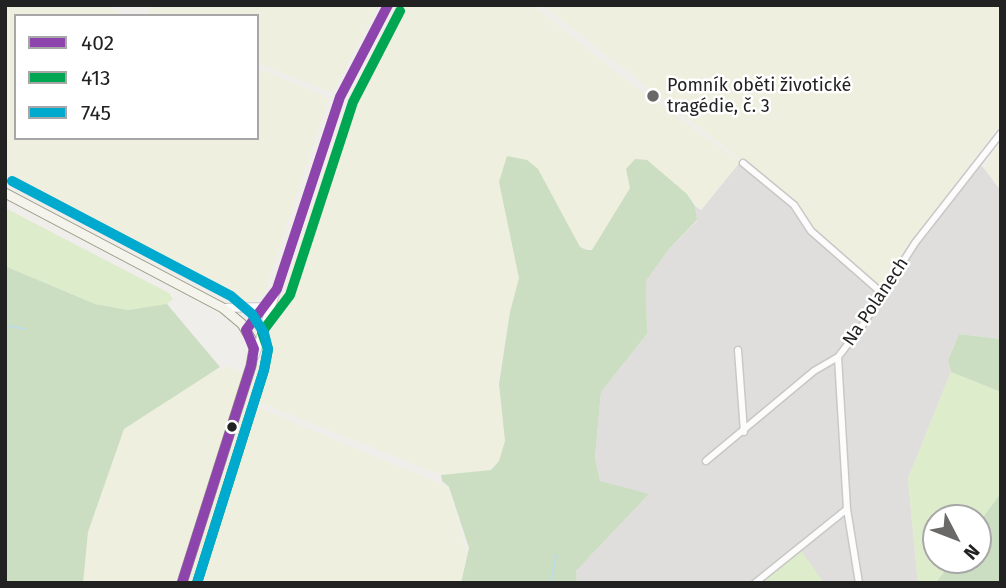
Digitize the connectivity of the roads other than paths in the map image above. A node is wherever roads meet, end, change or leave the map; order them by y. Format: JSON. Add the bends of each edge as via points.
{"nodes":[{"id":1,"x":387,"y":5,"type":"edge"},
{"id":2,"x":1001,"y":133,"type":"edge"},
{"id":3,"x":743,"y":163,"type":"dead end"},
{"id":4,"x":5,"y":193,"type":"edge"},
{"id":5,"x":277,"y":289,"type":"junction"},
{"id":6,"x":883,"y":293,"type":"junction"},
{"id":7,"x":263,"y":307,"type":"junction"},
{"id":8,"x":223,"y":308,"type":"junction"},
{"id":9,"x":267,"y":322,"type":"junction"},
{"id":10,"x":246,"y":330,"type":"junction"},
{"id":11,"x":738,"y":350,"type":"dead end"},
{"id":12,"x":838,"y":357,"type":"junction"},
{"id":13,"x":251,"y":366,"type":"junction"},
{"id":14,"x":744,"y":432,"type":"junction"},
{"id":15,"x":706,"y":461,"type":"dead end"},
{"id":16,"x":847,"y":509,"type":"junction"},
{"id":17,"x":182,"y":583,"type":"edge"},
{"id":18,"x":755,"y":583,"type":"edge"},
{"id":19,"x":859,"y":583,"type":"edge"}],
"edges":[{"from":1,"to":5,"type":"street","via":[[340,97]]},
{"from":2,"to":6,"type":"street","name":"Na Polanech","via":[[915,243]]},
{"from":3,"to":6,"type":"street","via":[[794,205],[811,231]]},
{"from":4,"to":8,"type":"main road"},
{"from":5,"to":7,"type":"street"},
{"from":5,"to":9,"type":"street"},
{"from":6,"to":12,"type":"street","name":"Na Polanech"},
{"from":7,"to":8,"type":"street"},
{"from":7,"to":10,"type":"street"},
{"from":8,"to":10,"type":"main road"},
{"from":9,"to":10,"type":"street","via":[[257,330]]},
{"from":9,"to":13,"type":"street"},
{"from":10,"to":13,"type":"main road","via":[[254,349]]},
{"from":11,"to":14,"type":"street"},
{"from":12,"to":14,"type":"street","via":[[814,371]]},
{"from":12,"to":16,"type":"street","name":"Na Polanech"},
{"from":13,"to":17,"type":"main road"},
{"from":14,"to":15,"type":"street"},
{"from":16,"to":18,"type":"street"},
{"from":16,"to":19,"type":"street","name":"Na Polanech"}]}
